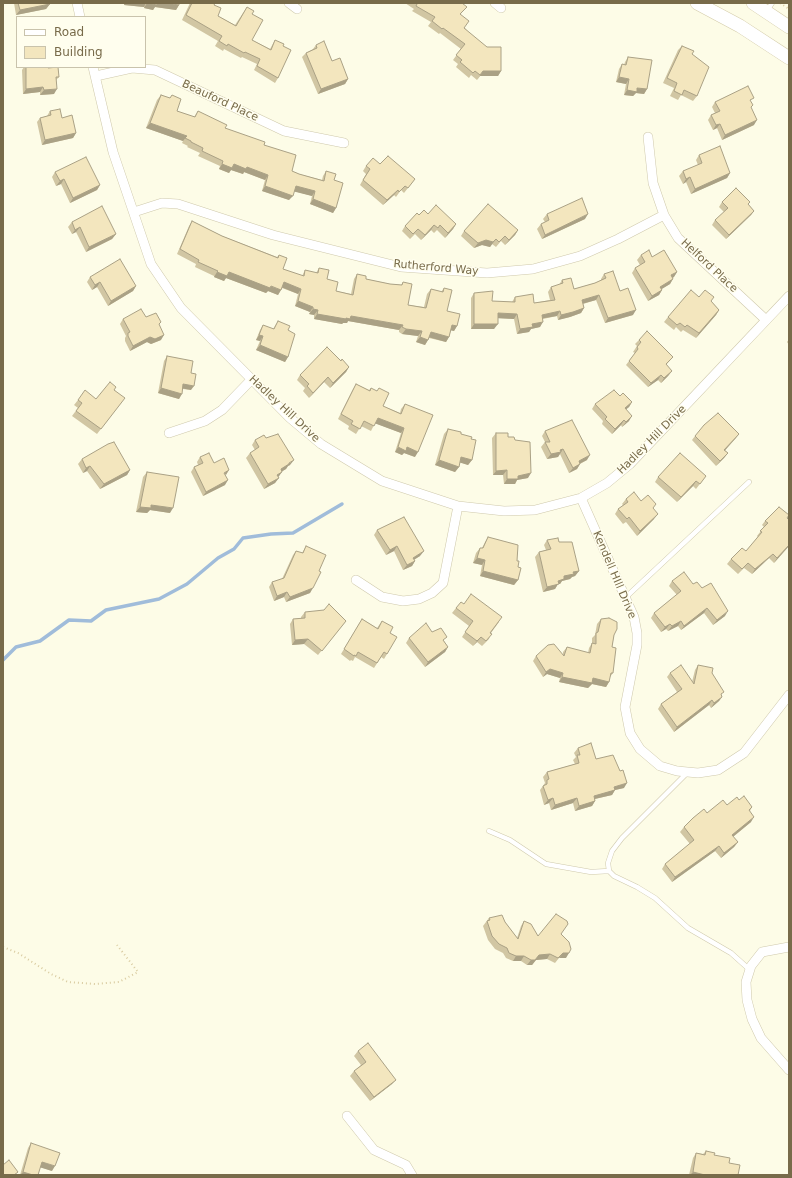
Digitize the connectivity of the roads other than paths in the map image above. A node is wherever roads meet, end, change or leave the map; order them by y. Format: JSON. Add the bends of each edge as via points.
{"nodes":[{"id":1,"x":77,"y":3,"type":"edge"},
{"id":2,"x":289,"y":3,"type":"edge"},
{"id":3,"x":697,"y":3,"type":"edge"},
{"id":4,"x":753,"y":3,"type":"edge"},
{"id":5,"x":769,"y":8,"type":"edge"},
{"id":6,"x":297,"y":9,"type":"dead end"},
{"id":7,"x":80,"y":16,"type":"edge"},
{"id":8,"x":789,"y":27,"type":"edge"},
{"id":9,"x":789,"y":58,"type":"edge"},
{"id":10,"x":95,"y":72,"type":"edge"},
{"id":11,"x":648,"y":137,"type":"dead end"},
{"id":12,"x":344,"y":143,"type":"dead end"},
{"id":13,"x":134,"y":212,"type":"junction"},
{"id":14,"x":664,"y":215,"type":"junction"},
{"id":15,"x":789,"y":296,"type":"edge"},
{"id":16,"x":765,"y":319,"type":"junction"},
{"id":17,"x":252,"y":380,"type":"junction"},
{"id":18,"x":169,"y":433,"type":"dead end"},
{"id":19,"x":749,"y":482,"type":"dead end"},
{"id":20,"x":581,"y":498,"type":"junction"},
{"id":21,"x":458,"y":506,"type":"junction"},
{"id":22,"x":356,"y":580,"type":"dead end"},
{"id":23,"x":625,"y":598,"type":"junction"},
{"id":24,"x":789,"y":695,"type":"edge"},
{"id":25,"x":688,"y":772,"type":"junction"},
{"id":26,"x":489,"y":831,"type":"dead end"},
{"id":27,"x":609,"y":871,"type":"junction"},
{"id":28,"x":789,"y":947,"type":"edge"},
{"id":29,"x":750,"y":970,"type":"junction"},
{"id":30,"x":789,"y":1070,"type":"edge"},
{"id":31,"x":347,"y":1116,"type":"dead end"},
{"id":32,"x":412,"y":1175,"type":"edge"}],
"edges":[{"from":1,"to":7,"type":"street"},
{"from":2,"to":6,"type":"street"},
{"from":3,"to":9,"type":"main road","via":[[740,26]]},
{"from":4,"to":5,"type":"main road"},
{"from":5,"to":8,"type":"main road"},
{"from":10,"to":12,"type":"street","name":"Beauford Place","via":[[132,68],[155,70],[284,131]]},
{"from":10,"to":13,"type":"street","name":"Hadley Hill Drive","via":[[113,152]]},
{"from":11,"to":14,"type":"street","name":"Helford Place","via":[[653,182]]},
{"from":13,"to":14,"type":"street","name":"Rutherford Way","via":[[162,203],[178,204],[273,236],[402,267],[487,273],[533,269],[580,256]]},
{"from":13,"to":17,"type":"street","name":"Hadley Hill Drive","via":[[151,264],[177,302]]},
{"from":14,"to":16,"type":"street","name":"Helford Place","via":[[678,238]]},
{"from":15,"to":16,"type":"street","name":"Hadley Hill Drive"},
{"from":16,"to":20,"type":"street","name":"Hadley Hill Drive","via":[[753,335],[630,464],[607,483]]},
{"from":17,"to":18,"type":"street","via":[[222,410],[205,421]]},
{"from":17,"to":21,"type":"street","name":"Hadley Hill Drive","via":[[290,418],[321,444],[382,481]]},
{"from":19,"to":23,"type":"lane"},
{"from":20,"to":21,"type":"street","name":"Hadley Hill Drive","via":[[536,510],[504,511]]},
{"from":20,"to":23,"type":"street","name":"Kendell HIll Drive"},
{"from":21,"to":22,"type":"street","via":[[443,583],[432,593],[419,599],[403,601],[382,597]]},
{"from":23,"to":25,"type":"street","name":"Kendell HIll Drive","via":[[634,616],[637,633],[637,646],[625,707],[630,733],[640,749],[660,766]]},
{"from":24,"to":25,"type":"street","name":"Kendell HIll Drive","via":[[744,753],[718,770]]},
{"from":25,"to":27,"type":"lane","via":[[622,838],[612,851],[608,863]]},
{"from":26,"to":27,"type":"lane","via":[[510,840],[546,864],[591,872]]},
{"from":27,"to":29,"type":"lane","via":[[655,898],[688,928],[731,953]]},
{"from":28,"to":29,"type":"street","via":[[762,952]]},
{"from":29,"to":30,"type":"street","via":[[746,982],[752,1019],[761,1038]]},
{"from":31,"to":32,"type":"street","via":[[374,1150],[406,1165]]}]}
